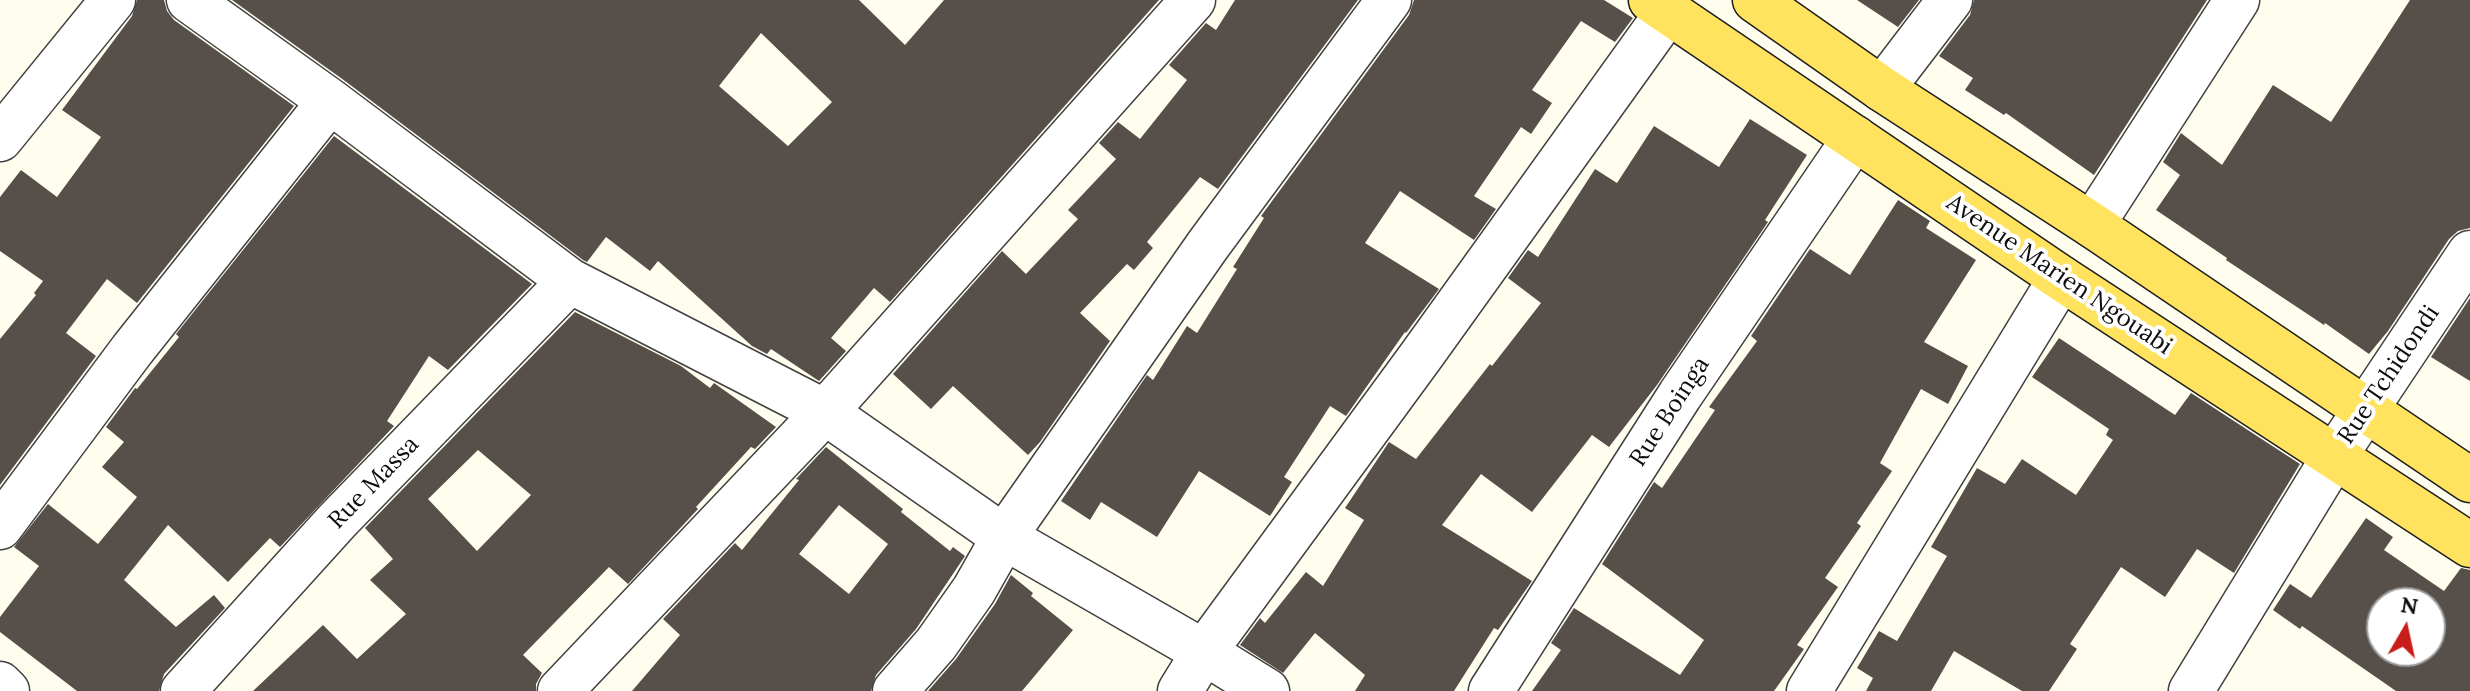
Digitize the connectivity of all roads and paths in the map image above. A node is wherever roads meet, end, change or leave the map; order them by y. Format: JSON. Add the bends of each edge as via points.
{"nodes":[{"id":1,"x":113,"y":0,"type":"edge"},
{"id":2,"x":189,"y":0,"type":"edge"},
{"id":3,"x":1193,"y":0,"type":"edge"},
{"id":4,"x":1389,"y":0,"type":"edge"},
{"id":5,"x":1755,"y":0,"type":"edge"},
{"id":6,"x":1950,"y":0,"type":"edge"},
{"id":7,"x":2237,"y":0,"type":"edge"},
{"id":8,"x":1659,"y":6,"type":"edge"},
{"id":9,"x":1882,"y":89,"type":"junction"},
{"id":10,"x":330,"y":101,"type":"junction"},
{"id":11,"x":1855,"y":138,"type":"junction"},
{"id":12,"x":0,"y":139,"type":"edge"},
{"id":13,"x":2092,"y":225,"type":"junction"},
{"id":14,"x":2470,"y":253,"type":"edge"},
{"id":15,"x":2061,"y":278,"type":"junction"},
{"id":16,"x":570,"y":281,"type":"junction"},
{"id":17,"x":825,"y":412,"type":"junction"},
{"id":18,"x":2366,"y":412,"type":"junction"},
{"id":19,"x":2334,"y":457,"type":"junction"},
{"id":20,"x":2470,"y":480,"type":"edge"},
{"id":21,"x":0,"y":527,"type":"edge"},
{"id":22,"x":1004,"y":537,"type":"junction"},
{"id":23,"x":2470,"y":545,"type":"edge"},
{"id":24,"x":1204,"y":652,"type":"junction"},
{"id":25,"x":0,"y":684,"type":"edge"},
{"id":26,"x":7,"y":691,"type":"edge"},
{"id":27,"x":183,"y":691,"type":"edge"},
{"id":28,"x":560,"y":691,"type":"edge"},
{"id":29,"x":895,"y":691,"type":"edge"},
{"id":30,"x":1180,"y":691,"type":"edge"},
{"id":31,"x":1267,"y":691,"type":"edge"},
{"id":32,"x":1491,"y":691,"type":"edge"},
{"id":33,"x":1809,"y":691,"type":"edge"},
{"id":34,"x":2191,"y":691,"type":"edge"}],
"edges":[{"from":1,"to":12,"type":"street"},
{"from":2,"to":10,"type":"street"},
{"from":3,"to":17,"type":"street"},
{"from":4,"to":22,"type":"street","via":[[1208,245]]},
{"from":5,"to":9,"type":"main road"},
{"from":6,"to":9,"type":"street"},
{"from":7,"to":13,"type":"street"},
{"from":8,"to":11,"type":"main road","name":"Avenue Marien Ngouabi"},
{"from":8,"to":24,"type":"street"},
{"from":9,"to":13,"type":"main road"},
{"from":10,"to":16,"type":"street"},
{"from":10,"to":21,"type":"street","via":[[132,350]]},
{"from":11,"to":15,"type":"main road","name":"Avenue Marien Ngouabi"},
{"from":11,"to":32,"type":"street","name":"Rue Boinga","via":[[1680,395]]},
{"from":13,"to":18,"type":"main road"},
{"from":14,"to":18,"type":"street","name":"Rue Tchidondi"},
{"from":15,"to":19,"type":"main road","name":"Avenue Marien Ngouabi"},
{"from":15,"to":33,"type":"street"},
{"from":16,"to":17,"type":"street"},
{"from":16,"to":27,"type":"street","name":"Rue Massa","via":[[337,521]]},
{"from":17,"to":22,"type":"street"},
{"from":17,"to":28,"type":"street"},
{"from":18,"to":19,"type":"street","name":"Rue Tchidondi"},
{"from":18,"to":20,"type":"main road"},
{"from":19,"to":23,"type":"main road","name":"Avenue Marien Ngouabi"},
{"from":19,"to":34,"type":"street","name":"Rue Tchidondi"},
{"from":22,"to":24,"type":"street"},
{"from":22,"to":29,"type":"street","via":[[936,644]]},
{"from":24,"to":30,"type":"street"},
{"from":24,"to":31,"type":"street"},
{"from":25,"to":26,"type":"street"}]}
